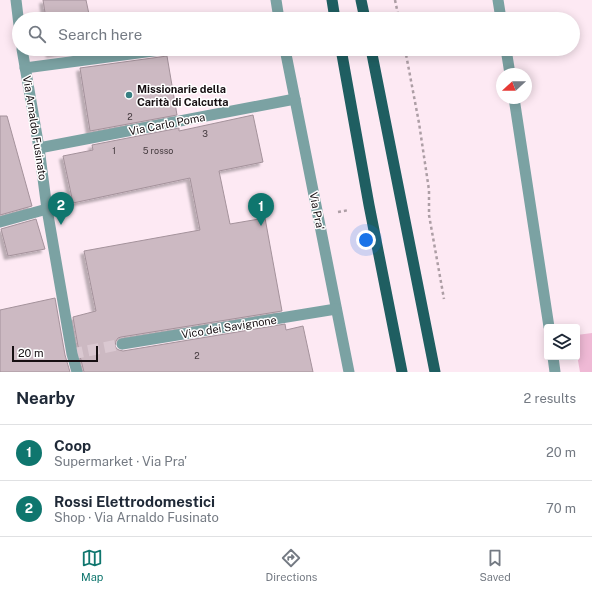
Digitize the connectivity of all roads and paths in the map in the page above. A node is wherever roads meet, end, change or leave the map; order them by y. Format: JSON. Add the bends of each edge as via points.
{"nodes":[{"id":1,"x":16,"y":0,"type":"edge"},
{"id":2,"x":276,"y":0,"type":"edge"},
{"id":3,"x":332,"y":0,"type":"edge"},
{"id":4,"x":361,"y":0,"type":"edge"},
{"id":5,"x":395,"y":0,"type":"edge"},
{"id":6,"x":498,"y":0,"type":"edge"},
{"id":7,"x":17,"y":12,"type":"edge"},
{"id":8,"x":278,"y":12,"type":"edge"},
{"id":9,"x":334,"y":12,"type":"edge"},
{"id":10,"x":364,"y":12,"type":"edge"},
{"id":11,"x":398,"y":12,"type":"edge"},
{"id":12,"x":500,"y":12,"type":"edge"},
{"id":13,"x":23,"y":56,"type":"edge"},
{"id":14,"x":115,"y":56,"type":"edge"},
{"id":15,"x":286,"y":56,"type":"edge"},
{"id":16,"x":342,"y":56,"type":"edge"},
{"id":17,"x":372,"y":56,"type":"edge"},
{"id":18,"x":406,"y":56,"type":"edge"},
{"id":19,"x":507,"y":56,"type":"edge"},
{"id":20,"x":25,"y":68,"type":"junction"},
{"id":21,"x":509,"y":68,"type":"edge"},
{"id":22,"x":295,"y":99,"type":"junction"},
{"id":23,"x":515,"y":104,"type":"edge"},
{"id":24,"x":39,"y":148,"type":"junction"},
{"id":25,"x":47,"y":209,"type":"junction"},
{"id":26,"x":349,"y":210,"type":"dead end"},
{"id":27,"x":335,"y":212,"type":"dead end"},
{"id":28,"x":0,"y":222,"type":"edge"},
{"id":29,"x":445,"y":306,"type":"dead end"},
{"id":30,"x":336,"y":309,"type":"junction"},
{"id":31,"x":549,"y":324,"type":"edge"},
{"id":32,"x":122,"y":344,"type":"tunnel mouth"},
{"id":33,"x":553,"y":360,"type":"edge"},
{"id":34,"x":77,"y":372,"type":"edge"},
{"id":35,"x":349,"y":372,"type":"edge"},
{"id":36,"x":402,"y":372,"type":"edge"},
{"id":37,"x":435,"y":372,"type":"edge"},
{"id":38,"x":555,"y":372,"type":"edge"}],
"edges":[{"from":1,"to":7,"type":"street"},
{"from":2,"to":8,"type":"street"},
{"from":3,"to":9,"type":"main road"},
{"from":4,"to":10,"type":"main road"},
{"from":5,"to":11,"type":"path"},
{"from":6,"to":12,"type":"street"},
{"from":13,"to":20,"type":"street","name":"Via Arnaldo Fusinato"},
{"from":14,"to":20,"type":"street"},
{"from":15,"to":22,"type":"street","name":"Via Pra'"},
{"from":16,"to":36,"type":"main road"},
{"from":17,"to":37,"type":"main road"},
{"from":18,"to":29,"type":"path","via":[[420,123],[429,190],[429,215]]},
{"from":19,"to":21,"type":"street"},
{"from":20,"to":24,"type":"street","name":"Via Arnaldo Fusinato"},
{"from":22,"to":24,"type":"street","name":"Via Carlo Poma"},
{"from":22,"to":30,"type":"street","name":"Via Pra'"},
{"from":23,"to":31,"type":"street"},
{"from":24,"to":25,"type":"street","name":"Via Arnaldo Fusinato"},
{"from":25,"to":28,"type":"street"},
{"from":25,"to":34,"type":"street","name":"Via Arnaldo Fusinato"},
{"from":26,"to":27,"type":"path"},
{"from":30,"to":32,"type":"street","name":"Vico dei Savignone"},
{"from":30,"to":35,"type":"street","name":"Via Pra'"},
{"from":33,"to":38,"type":"street"}]}
